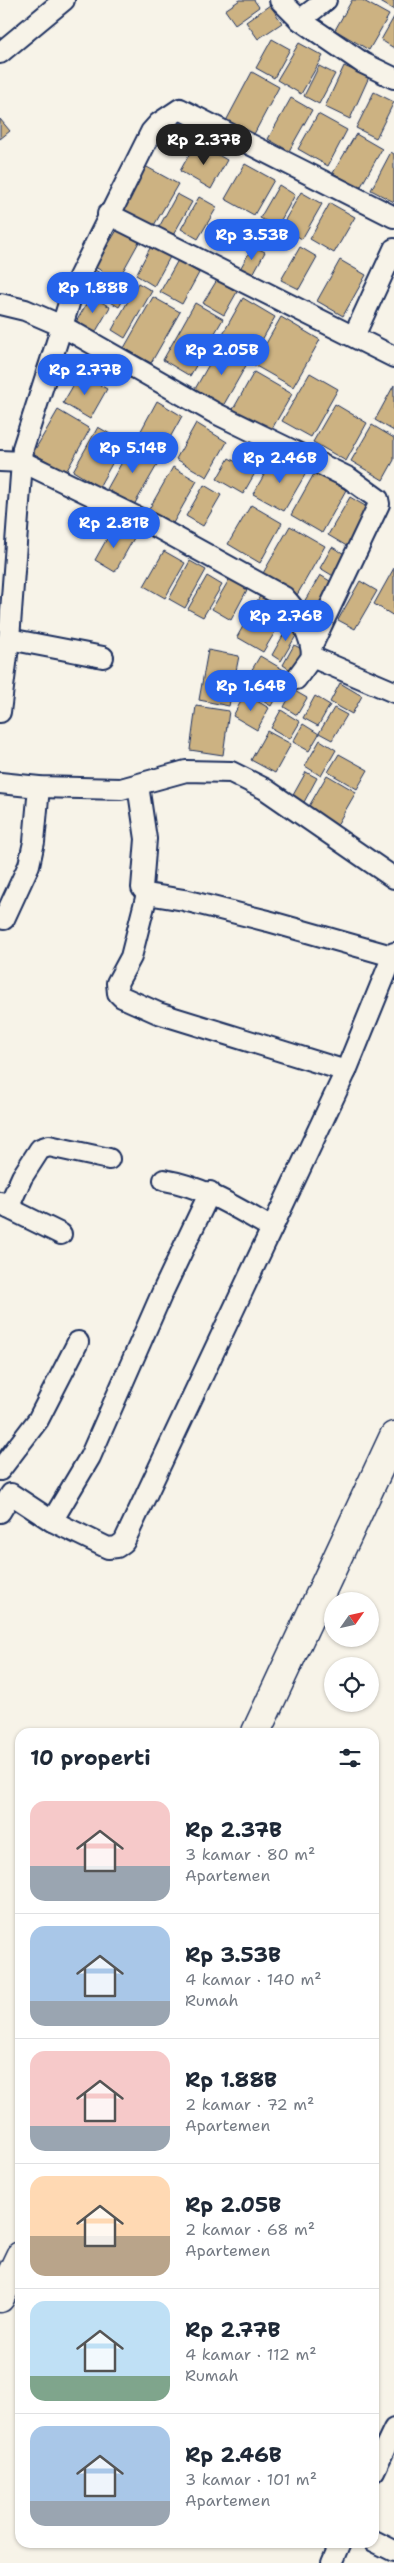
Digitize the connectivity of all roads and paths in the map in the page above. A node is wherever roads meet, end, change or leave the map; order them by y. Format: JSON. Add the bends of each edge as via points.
{"nodes":[{"id":1,"x":64,"y":0,"type":"edge"},
{"id":2,"x":280,"y":0,"type":"edge"},
{"id":3,"x":326,"y":0,"type":"edge"},
{"id":4,"x":300,"y":20,"type":"junction"},
{"id":5,"x":0,"y":53,"type":"edge"},
{"id":6,"x":394,"y":78,"type":"edge"},
{"id":7,"x":108,"y":214,"type":"junction"},
{"id":8,"x":394,"y":217,"type":"edge"},
{"id":9,"x":394,"y":249,"type":"edge"},
{"id":10,"x":0,"y":304,"type":"edge"},
{"id":11,"x":62,"y":326,"type":"junction"},
{"id":12,"x":354,"y":336,"type":"junction"},
{"id":13,"x":394,"y":357,"type":"edge"},
{"id":14,"x":0,"y":461,"type":"edge"},
{"id":15,"x":22,"y":462,"type":"junction"},
{"id":16,"x":9,"y":639,"type":"junction"},
{"id":17,"x":312,"y":651,"type":"junction"},
{"id":18,"x":103,"y":657,"type":"dead end"},
{"id":19,"x":296,"y":679,"type":"dead end"},
{"id":20,"x":394,"y":692,"type":"edge"},
{"id":21,"x":0,"y":710,"type":"edge"},
{"id":22,"x":0,"y":783,"type":"edge"},
{"id":23,"x":138,"y":785,"type":"junction"},
{"id":24,"x":39,"y":787,"type":"junction"},
{"id":25,"x":394,"y":878,"type":"edge"},
{"id":26,"x":147,"y":894,"type":"junction"},
{"id":27,"x":4,"y":919,"type":"dead end"},
{"id":28,"x":393,"y":954,"type":"edge"},
{"id":29,"x":346,"y":1071,"type":"junction"},
{"id":30,"x":109,"y":1160,"type":"dead end"},
{"id":31,"x":164,"y":1180,"type":"dead end"},
{"id":32,"x":210,"y":1192,"type":"junction"},
{"id":33,"x":4,"y":1205,"type":"edge"},
{"id":34,"x":272,"y":1228,"type":"junction"},
{"id":35,"x":61,"y":1234,"type":"dead end"},
{"id":36,"x":78,"y":1342,"type":"dead end"},
{"id":37,"x":394,"y":1436,"type":"edge"},
{"id":38,"x":0,"y":1470,"type":"edge"},
{"id":39,"x":5,"y":1488,"type":"edge"},
{"id":40,"x":0,"y":1512,"type":"edge"},
{"id":41,"x":52,"y":1521,"type":"junction"},
{"id":42,"x":258,"y":1728,"type":"edge"},
{"id":43,"x":15,"y":2266,"type":"edge"},
{"id":44,"x":0,"y":2298,"type":"edge"},
{"id":45,"x":394,"y":2429,"type":"edge"},
{"id":46,"x":379,"y":2460,"type":"edge"},
{"id":47,"x":379,"y":2544,"type":"edge"},
{"id":48,"x":338,"y":2548,"type":"edge"},
{"id":49,"x":394,"y":2551,"type":"edge"},
{"id":50,"x":332,"y":2563,"type":"edge"}],
"edges":[{"from":1,"to":5,"type":"street"},
{"from":2,"to":4,"type":"street"},
{"from":3,"to":4,"type":"street"},
{"from":4,"to":6,"type":"street","via":[[363,63]]},
{"from":7,"to":8,"type":"street","via":[[151,132],[159,122],[180,109]]},
{"from":7,"to":11,"type":"street","via":[[74,287]]},
{"from":7,"to":12,"type":"street"},
{"from":9,"to":12,"type":"street"},
{"from":10,"to":11,"type":"street","via":[[25,310]]},
{"from":11,"to":15,"type":"street","via":[[23,448]]},
{"from":11,"to":17,"type":"street","via":[[213,412],[350,478],[378,499],[379,504]]},
{"from":12,"to":13,"type":"street"},
{"from":14,"to":15,"type":"street"},
{"from":15,"to":16,"type":"street"},
{"from":15,"to":17,"type":"street","via":[[153,525],[284,597],[294,608]]},
{"from":16,"to":18,"type":"street"},
{"from":16,"to":21,"type":"street"},
{"from":17,"to":19,"type":"street"},
{"from":17,"to":20,"type":"street"},
{"from":22,"to":24,"type":"street"},
{"from":23,"to":24,"type":"street","via":[[121,789]]},
{"from":23,"to":25,"type":"street","via":[[186,771],[231,772],[266,789]]},
{"from":23,"to":26,"type":"street","via":[[146,839],[142,888]]},
{"from":24,"to":27,"type":"street","via":[[29,865]]},
{"from":26,"to":28,"type":"street","via":[[184,900]]},
{"from":26,"to":29,"type":"street","via":[[131,957],[117,983],[122,997],[158,1013]]},
{"from":28,"to":29,"type":"street"},
{"from":29,"to":34,"type":"street"},
{"from":30,"to":33,"type":"street","via":[[49,1146],[40,1149]]},
{"from":31,"to":32,"type":"street"},
{"from":32,"to":34,"type":"street"},
{"from":32,"to":41,"type":"street","via":[[90,1457]]},
{"from":33,"to":35,"type":"street"},
{"from":34,"to":41,"type":"street","via":[[124,1542],[108,1548]]},
{"from":36,"to":38,"type":"street","via":[[38,1420]]},
{"from":37,"to":42,"type":"street"},
{"from":39,"to":40,"type":"street"},
{"from":39,"to":41,"type":"street"},
{"from":43,"to":44,"type":"street"},
{"from":45,"to":46,"type":"street"},
{"from":47,"to":49,"type":"street"},
{"from":48,"to":50,"type":"street"}]}
